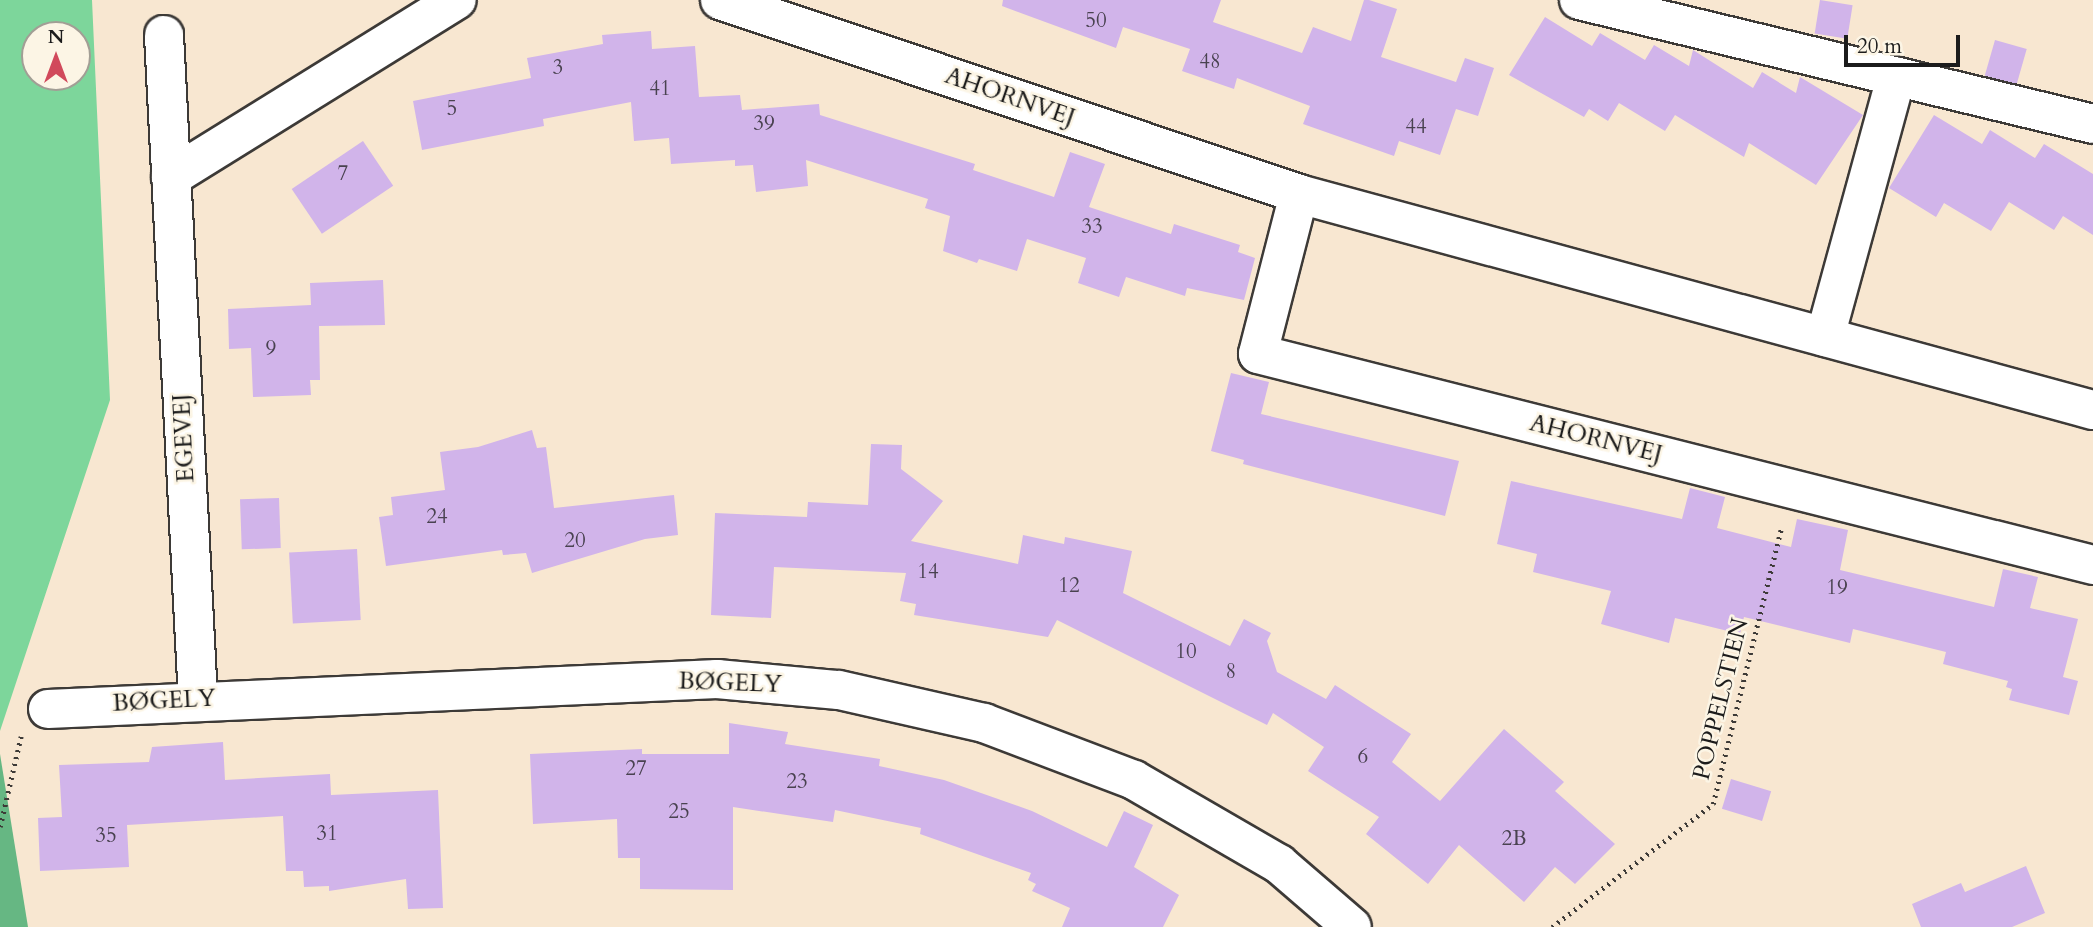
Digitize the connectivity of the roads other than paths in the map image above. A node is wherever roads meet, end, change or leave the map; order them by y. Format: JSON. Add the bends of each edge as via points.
{"nodes":[{"id":1,"x":457,"y":0,"type":"edge"},
{"id":2,"x":1580,"y":0,"type":"edge"},
{"id":3,"x":740,"y":3,"type":"edge"},
{"id":4,"x":164,"y":35,"type":"dead end"},
{"id":5,"x":1896,"y":77,"type":"junction"},
{"id":6,"x":2093,"y":124,"type":"edge"},
{"id":7,"x":170,"y":177,"type":"junction"},
{"id":8,"x":1299,"y":194,"type":"junction"},
{"id":9,"x":1825,"y":337,"type":"junction"},
{"id":10,"x":2093,"y":410,"type":"edge"},
{"id":11,"x":2093,"y":565,"type":"edge"},
{"id":12,"x":198,"y":699,"type":"junction"},
{"id":13,"x":48,"y":709,"type":"road end"},
{"id":14,"x":1352,"y":927,"type":"edge"}],
"edges":[{"from":1,"to":7,"type":"street"},
{"from":2,"to":5,"type":"street"},
{"from":3,"to":8,"type":"street","name":"AHORNVEJ"},
{"from":4,"to":7,"type":"street","name":"EGEVEJ"},
{"from":5,"to":6,"type":"street"},
{"from":5,"to":9,"type":"street"},
{"from":7,"to":12,"type":"street","name":"EGEVEJ"},
{"from":8,"to":9,"type":"street","name":"AHORNVEJ"},
{"from":8,"to":11,"type":"street","name":"AHORNVEJ","via":[[1258,354]]},
{"from":9,"to":10,"type":"street","name":"AHORNVEJ"},
{"from":12,"to":13,"type":"street","name":"BØGELY"},
{"from":12,"to":14,"type":"street","name":"BØGELY","via":[[717,679],[839,690],[984,723],[1134,780],[1279,864]]}]}
